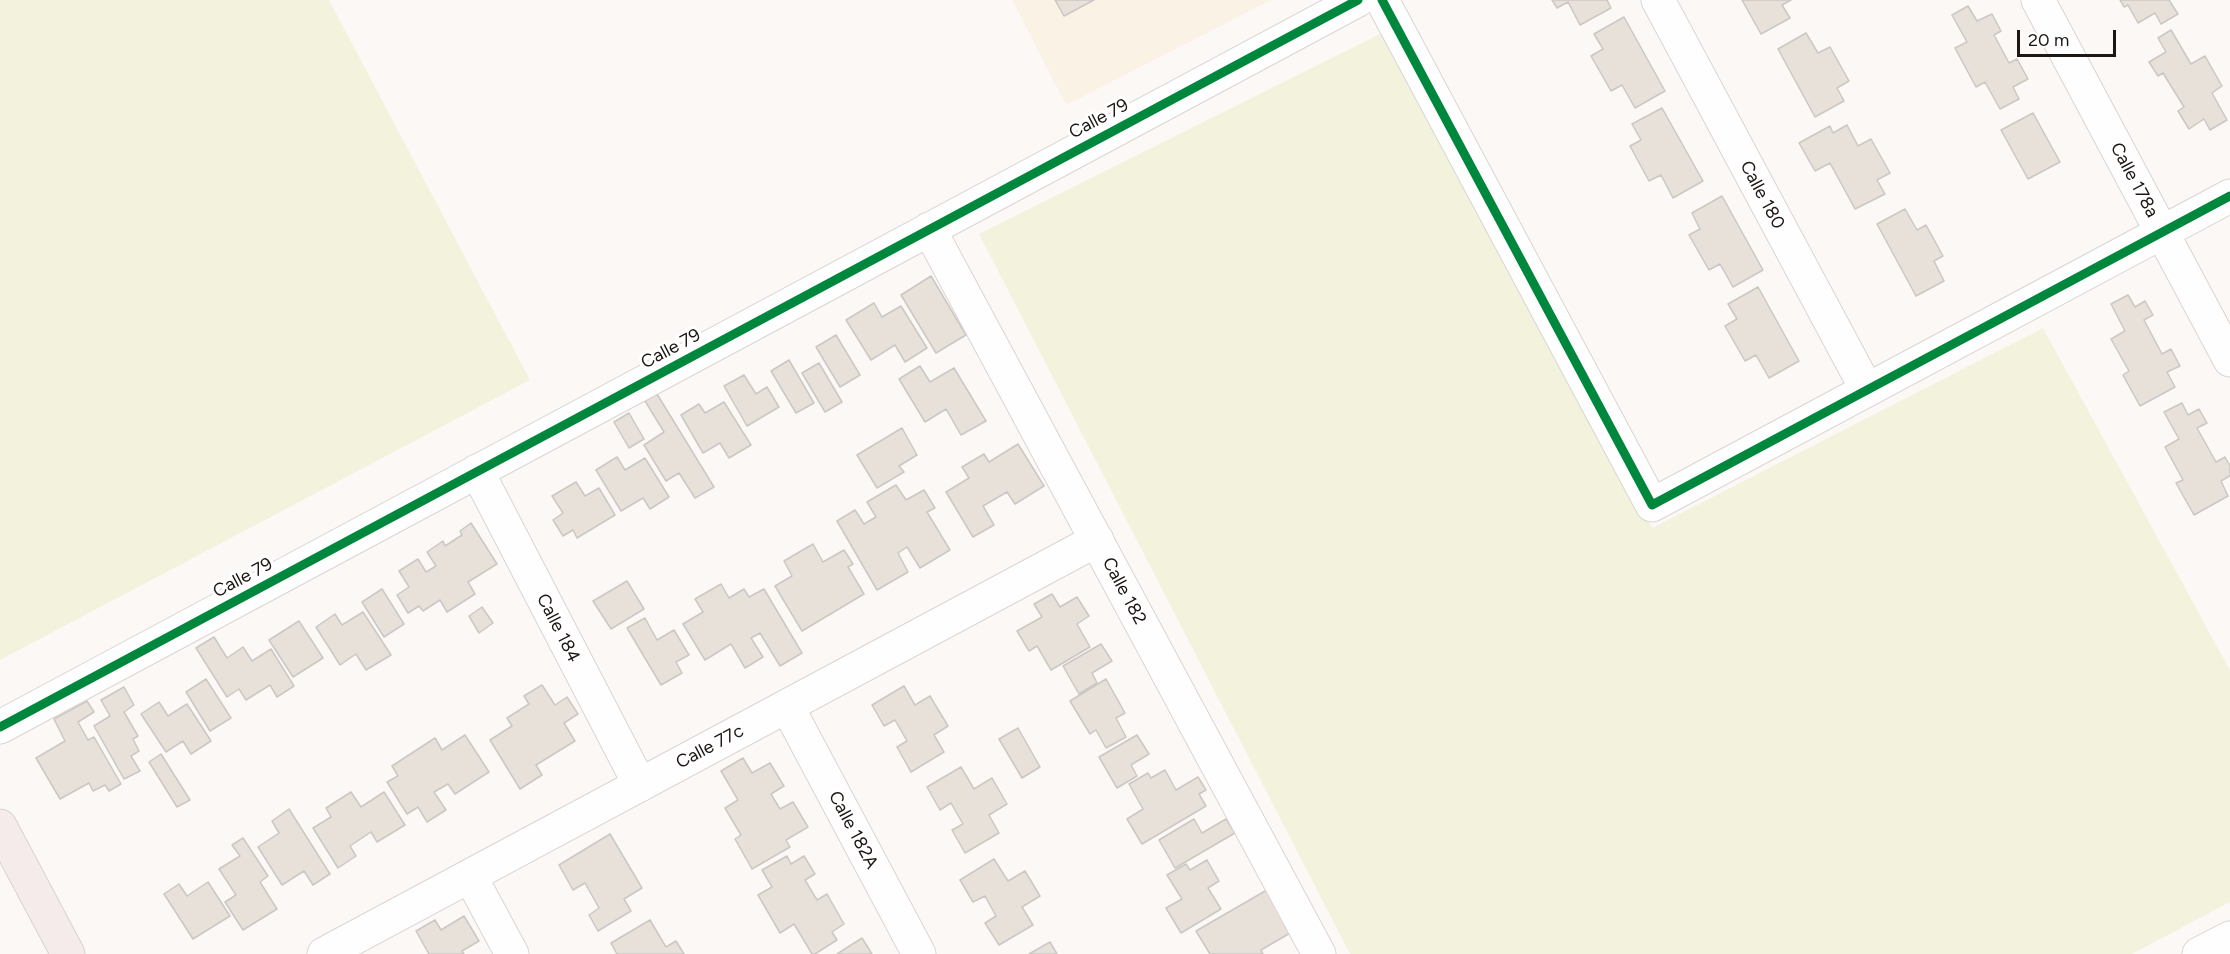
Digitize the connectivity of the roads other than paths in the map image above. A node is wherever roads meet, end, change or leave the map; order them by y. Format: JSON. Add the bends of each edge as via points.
{"nodes":[{"id":1,"x":1382,"y":0,"type":"edge"},
{"id":2,"x":1658,"y":0,"type":"edge"},
{"id":3,"x":2038,"y":0,"type":"edge"},
{"id":4,"x":1347,"y":3,"type":"edge"},
{"id":5,"x":2230,"y":196,"type":"edge"},
{"id":6,"x":929,"y":229,"type":"junction"},
{"id":7,"x":2162,"y":233,"type":"junction"},
{"id":8,"x":2230,"y":360,"type":"edge"},
{"id":9,"x":1867,"y":390,"type":"junction"},
{"id":10,"x":477,"y":471,"type":"junction"},
{"id":11,"x":1097,"y":540,"type":"junction"},
{"id":12,"x":787,"y":706,"type":"junction"},
{"id":13,"x":0,"y":727,"type":"edge"},
{"id":14,"x":640,"y":785,"type":"junction"},
{"id":15,"x":0,"y":826,"type":"edge"},
{"id":16,"x":471,"y":876,"type":"junction"},
{"id":17,"x":2230,"y":938,"type":"edge"},
{"id":18,"x":68,"y":954,"type":"edge"},
{"id":19,"x":324,"y":954,"type":"edge"},
{"id":20,"x":512,"y":954,"type":"edge"},
{"id":21,"x":919,"y":954,"type":"edge"},
{"id":22,"x":1319,"y":954,"type":"edge"},
{"id":23,"x":2199,"y":954,"type":"edge"}],
"edges":[{"from":1,"to":9,"type":"street","via":[[1652,505]]},
{"from":2,"to":9,"type":"street","name":"Calle 180"},
{"from":3,"to":7,"type":"street","name":"Calle 178a"},
{"from":4,"to":6,"type":"street","name":"Calle 79"},
{"from":5,"to":7,"type":"street"},
{"from":6,"to":10,"type":"street","name":"Calle 79"},
{"from":6,"to":11,"type":"street","name":"Calle 182"},
{"from":7,"to":8,"type":"street","name":"Calle 178a"},
{"from":7,"to":9,"type":"street"},
{"from":10,"to":13,"type":"street","name":"Calle 79"},
{"from":10,"to":14,"type":"street","name":"Calle 184"},
{"from":11,"to":12,"type":"street","name":"Calle 77c"},
{"from":11,"to":22,"type":"street","name":"Calle 182"},
{"from":12,"to":14,"type":"street","name":"Calle 77c"},
{"from":12,"to":21,"type":"street","name":"Calle 182A"},
{"from":14,"to":16,"type":"street","name":"Calle 77c"},
{"from":15,"to":18,"type":"main road"},
{"from":16,"to":19,"type":"street","name":"Calle 77c"},
{"from":16,"to":20,"type":"street"},
{"from":17,"to":23,"type":"street"}]}
